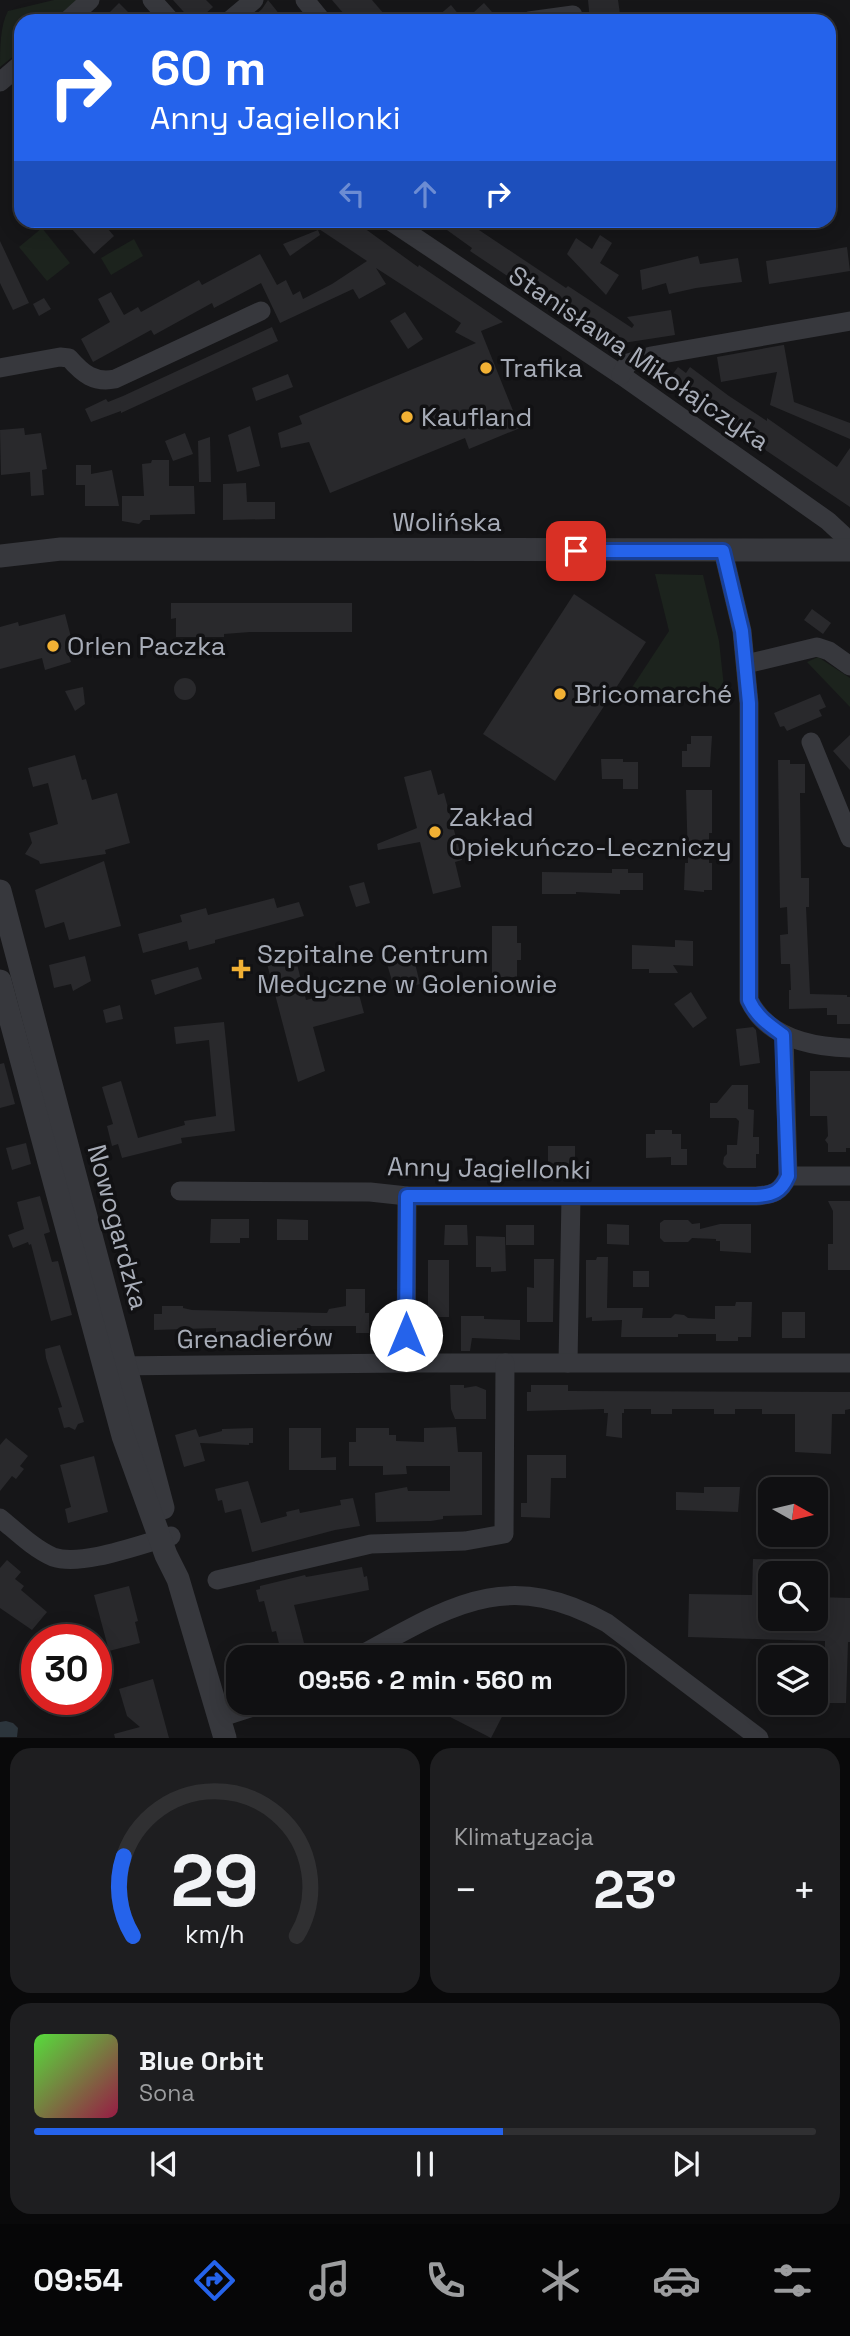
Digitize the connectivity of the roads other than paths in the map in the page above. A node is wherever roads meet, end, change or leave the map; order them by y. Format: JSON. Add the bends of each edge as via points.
{"nodes":[{"id":1,"x":90,"y":0,"type":"edge"},
{"id":2,"x":152,"y":0,"type":"edge"},
{"id":3,"x":254,"y":0,"type":"edge"},
{"id":4,"x":305,"y":0,"type":"edge"},
{"id":5,"x":75,"y":14,"type":"edge"},
{"id":6,"x":165,"y":14,"type":"edge"},
{"id":7,"x":237,"y":14,"type":"edge"},
{"id":8,"x":316,"y":14,"type":"edge"},
{"id":9,"x":14,"y":70,"type":"edge"},
{"id":10,"x":0,"y":82,"type":"edge"},
{"id":11,"x":401,"y":228,"type":"edge"},
{"id":12,"x":261,"y":311,"type":"dead end"},
{"id":13,"x":850,"y":321,"type":"edge"},
{"id":14,"x":0,"y":368,"type":"edge"},
{"id":15,"x":621,"y":375,"type":"junction"},
{"id":16,"x":0,"y":546,"type":"edge"},
{"id":17,"x":44,"y":550,"type":"junction"},
{"id":18,"x":848,"y":550,"type":"edge"},
{"id":19,"x":723,"y":551,"type":"junction"},
{"id":20,"x":0,"y":556,"type":"edge"},
{"id":21,"x":746,"y":664,"type":"junction"},
{"id":22,"x":850,"y":666,"type":"edge"},
{"id":23,"x":811,"y":742,"type":"dead end"},
{"id":24,"x":850,"y":838,"type":"edge"},
{"id":25,"x":0,"y":891,"type":"edge"},
{"id":26,"x":0,"y":981,"type":"edge"},
{"id":27,"x":783,"y":1035,"type":"junction"},
{"id":28,"x":8,"y":1043,"type":"edge"},
{"id":29,"x":850,"y":1048,"type":"edge"},
{"id":30,"x":788,"y":1176,"type":"junction"},
{"id":31,"x":850,"y":1176,"type":"edge"},
{"id":32,"x":180,"y":1191,"type":"dead end"},
{"id":33,"x":407,"y":1196,"type":"junction"},
{"id":34,"x":570,"y":1197,"type":"junction"},
{"id":35,"x":406,"y":1363,"type":"junction"},
{"id":36,"x":505,"y":1363,"type":"junction"},
{"id":37,"x":568,"y":1363,"type":"junction"},
{"id":38,"x":850,"y":1363,"type":"edge"},
{"id":39,"x":115,"y":1366,"type":"junction"},
{"id":40,"x":0,"y":1518,"type":"edge"},
{"id":41,"x":166,"y":1537,"type":"junction"},
{"id":42,"x":217,"y":1580,"type":"dead end"},
{"id":43,"x":379,"y":1645,"type":"edge"},
{"id":44,"x":244,"y":1715,"type":"edge"},
{"id":45,"x":222,"y":1728,"type":"edge"},
{"id":46,"x":759,"y":1738,"type":"edge"}],
"edges":[{"from":1,"to":5,"type":"street"},
{"from":2,"to":6,"type":"street"},
{"from":3,"to":7,"type":"street"},
{"from":4,"to":8,"type":"street"},
{"from":9,"to":10,"type":"street"},
{"from":11,"to":15,"type":"street","name":"Stanisława Mikołajczyka"},
{"from":12,"to":14,"type":"street","via":[[115,379],[94,380],[69,358],[60,357]]},
{"from":13,"to":15,"type":"street","via":[[651,356],[628,363]]},
{"from":15,"to":18,"type":"street","name":"Stanisława Mikołajczyka","via":[[828,521],[842,534]]},
{"from":16,"to":17,"type":"street","name":"Wolińska"},
{"from":17,"to":19,"type":"street","name":"Wolińska"},
{"from":17,"to":20,"type":"street","name":"Wolińska"},
{"from":18,"to":19,"type":"street","name":"Wolińska"},
{"from":19,"to":21,"type":"street"},
{"from":21,"to":22,"type":"street","via":[[817,647]]},
{"from":21,"to":27,"type":"street","via":[[749,1000],[761,1018]]},
{"from":23,"to":24,"type":"street"},
{"from":25,"to":39,"type":"street","name":"Nowogardzka"},
{"from":26,"to":28,"type":"street","name":"Nowogardzka"},
{"from":27,"to":29,"type":"street","via":[[820,1046]]},
{"from":27,"to":30,"type":"street"},
{"from":28,"to":39,"type":"street","name":"Nowogardzka"},
{"from":30,"to":31,"type":"street"},
{"from":30,"to":34,"type":"street","name":"Anny Jagiellonki","via":[[779,1191],[769,1195]]},
{"from":32,"to":33,"type":"street","name":"Anny Jagiellonki"},
{"from":33,"to":34,"type":"street","name":"Anny Jagiellonki"},
{"from":33,"to":35,"type":"street"},
{"from":34,"to":37,"type":"street"},
{"from":35,"to":36,"type":"street","name":"Grenadierów"},
{"from":35,"to":39,"type":"street","name":"Grenadierów"},
{"from":36,"to":37,"type":"street","name":"Grenadierów"},
{"from":36,"to":42,"type":"street","via":[[505,1534],[465,1541],[371,1544]]},
{"from":37,"to":38,"type":"street","name":"Grenadierów"},
{"from":39,"to":41,"type":"street","name":"Nowogardzka","via":[[123,1436]]},
{"from":40,"to":41,"type":"street","via":[[42,1551],[61,1559],[80,1560]]},
{"from":41,"to":45,"type":"street","name":"Nowogardzka"},
{"from":43,"to":46,"type":"street","via":[[462,1604],[510,1595],[546,1598],[607,1623]]},
{"from":44,"to":45,"type":"street"}]}
